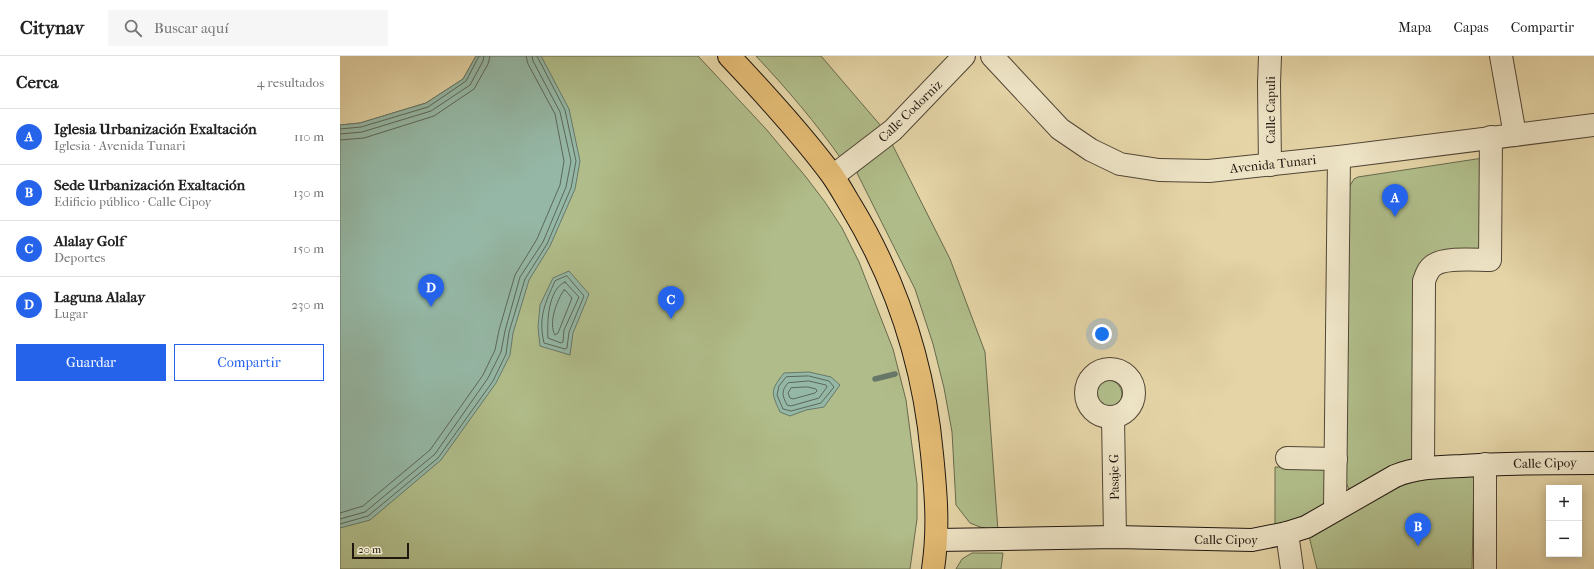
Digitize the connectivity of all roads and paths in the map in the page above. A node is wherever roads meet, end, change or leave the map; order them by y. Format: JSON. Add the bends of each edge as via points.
{"nodes":[{"id":1,"x":729,"y":56,"type":"edge"},
{"id":2,"x":964,"y":56,"type":"edge"},
{"id":3,"x":992,"y":56,"type":"edge"},
{"id":4,"x":1270,"y":56,"type":"edge"},
{"id":5,"x":1501,"y":56,"type":"edge"},
{"id":6,"x":1594,"y":125,"type":"edge"},
{"id":7,"x":1515,"y":135,"type":"junction"},
{"id":8,"x":1491,"y":137,"type":"junction"},
{"id":9,"x":1339,"y":157,"type":"junction"},
{"id":10,"x":1270,"y":165,"type":"junction"},
{"id":11,"x":833,"y":176,"type":"junction"},
{"id":12,"x":1113,"y":417,"type":"dead end"},
{"id":13,"x":1287,"y":458,"type":"dead end"},
{"id":14,"x":1336,"y":459,"type":"junction"},
{"id":15,"x":1594,"y":463,"type":"edge"},
{"id":16,"x":1486,"y":464,"type":"junction"},
{"id":17,"x":1423,"y":468,"type":"junction"},
{"id":18,"x":1335,"y":510,"type":"junction"},
{"id":19,"x":1287,"y":533,"type":"junction"},
{"id":20,"x":1115,"y":537,"type":"junction"},
{"id":21,"x":937,"y":540,"type":"junction"},
{"id":22,"x":933,"y":569,"type":"edge"},
{"id":23,"x":1292,"y":569,"type":"edge"},
{"id":24,"x":1485,"y":569,"type":"edge"}],
"edges":[{"from":1,"to":11,"type":"main road","via":[[779,109]]},
{"from":2,"to":11,"type":"street","name":"Calle Codorniz","via":[[893,130]]},
{"from":3,"to":10,"type":"street","name":"Avenida Tunari","via":[[1060,129],[1091,150],[1120,164],[1159,170],[1202,171]]},
{"from":4,"to":10,"type":"street","name":"Calle Capuli"},
{"from":5,"to":7,"type":"street"},
{"from":6,"to":7,"type":"street","name":"Avenida Tunari"},
{"from":7,"to":8,"type":"street","name":"Avenida Tunari"},
{"from":8,"to":9,"type":"street","name":"Avenida Tunari"},
{"from":8,"to":17,"type":"street","via":[[1490,260],[1443,261],[1427,272],[1424,281]]},
{"from":9,"to":10,"type":"street","name":"Avenida Tunari"},
{"from":9,"to":14,"type":"street"},
{"from":11,"to":21,"type":"main road","via":[[885,268],[904,318],[920,374],[930,432],[938,511]]},
{"from":12,"to":20,"type":"street","name":"Pasaje G"},
{"from":13,"to":14,"type":"street"},
{"from":14,"to":18,"type":"street"},
{"from":15,"to":16,"type":"street","name":"Calle Cipoy"},
{"from":16,"to":17,"type":"street","name":"Calle Cipoy"},
{"from":16,"to":24,"type":"street"},
{"from":17,"to":18,"type":"street","name":"Calle Cipoy","via":[[1395,476]]},
{"from":18,"to":19,"type":"street","name":"Calle Cipoy","via":[[1306,527]]},
{"from":19,"to":20,"type":"street","name":"Calle Cipoy","via":[[1252,540]]},
{"from":19,"to":23,"type":"street"},
{"from":20,"to":21,"type":"street","name":"Calle Cipoy"},
{"from":21,"to":22,"type":"main road"}]}
